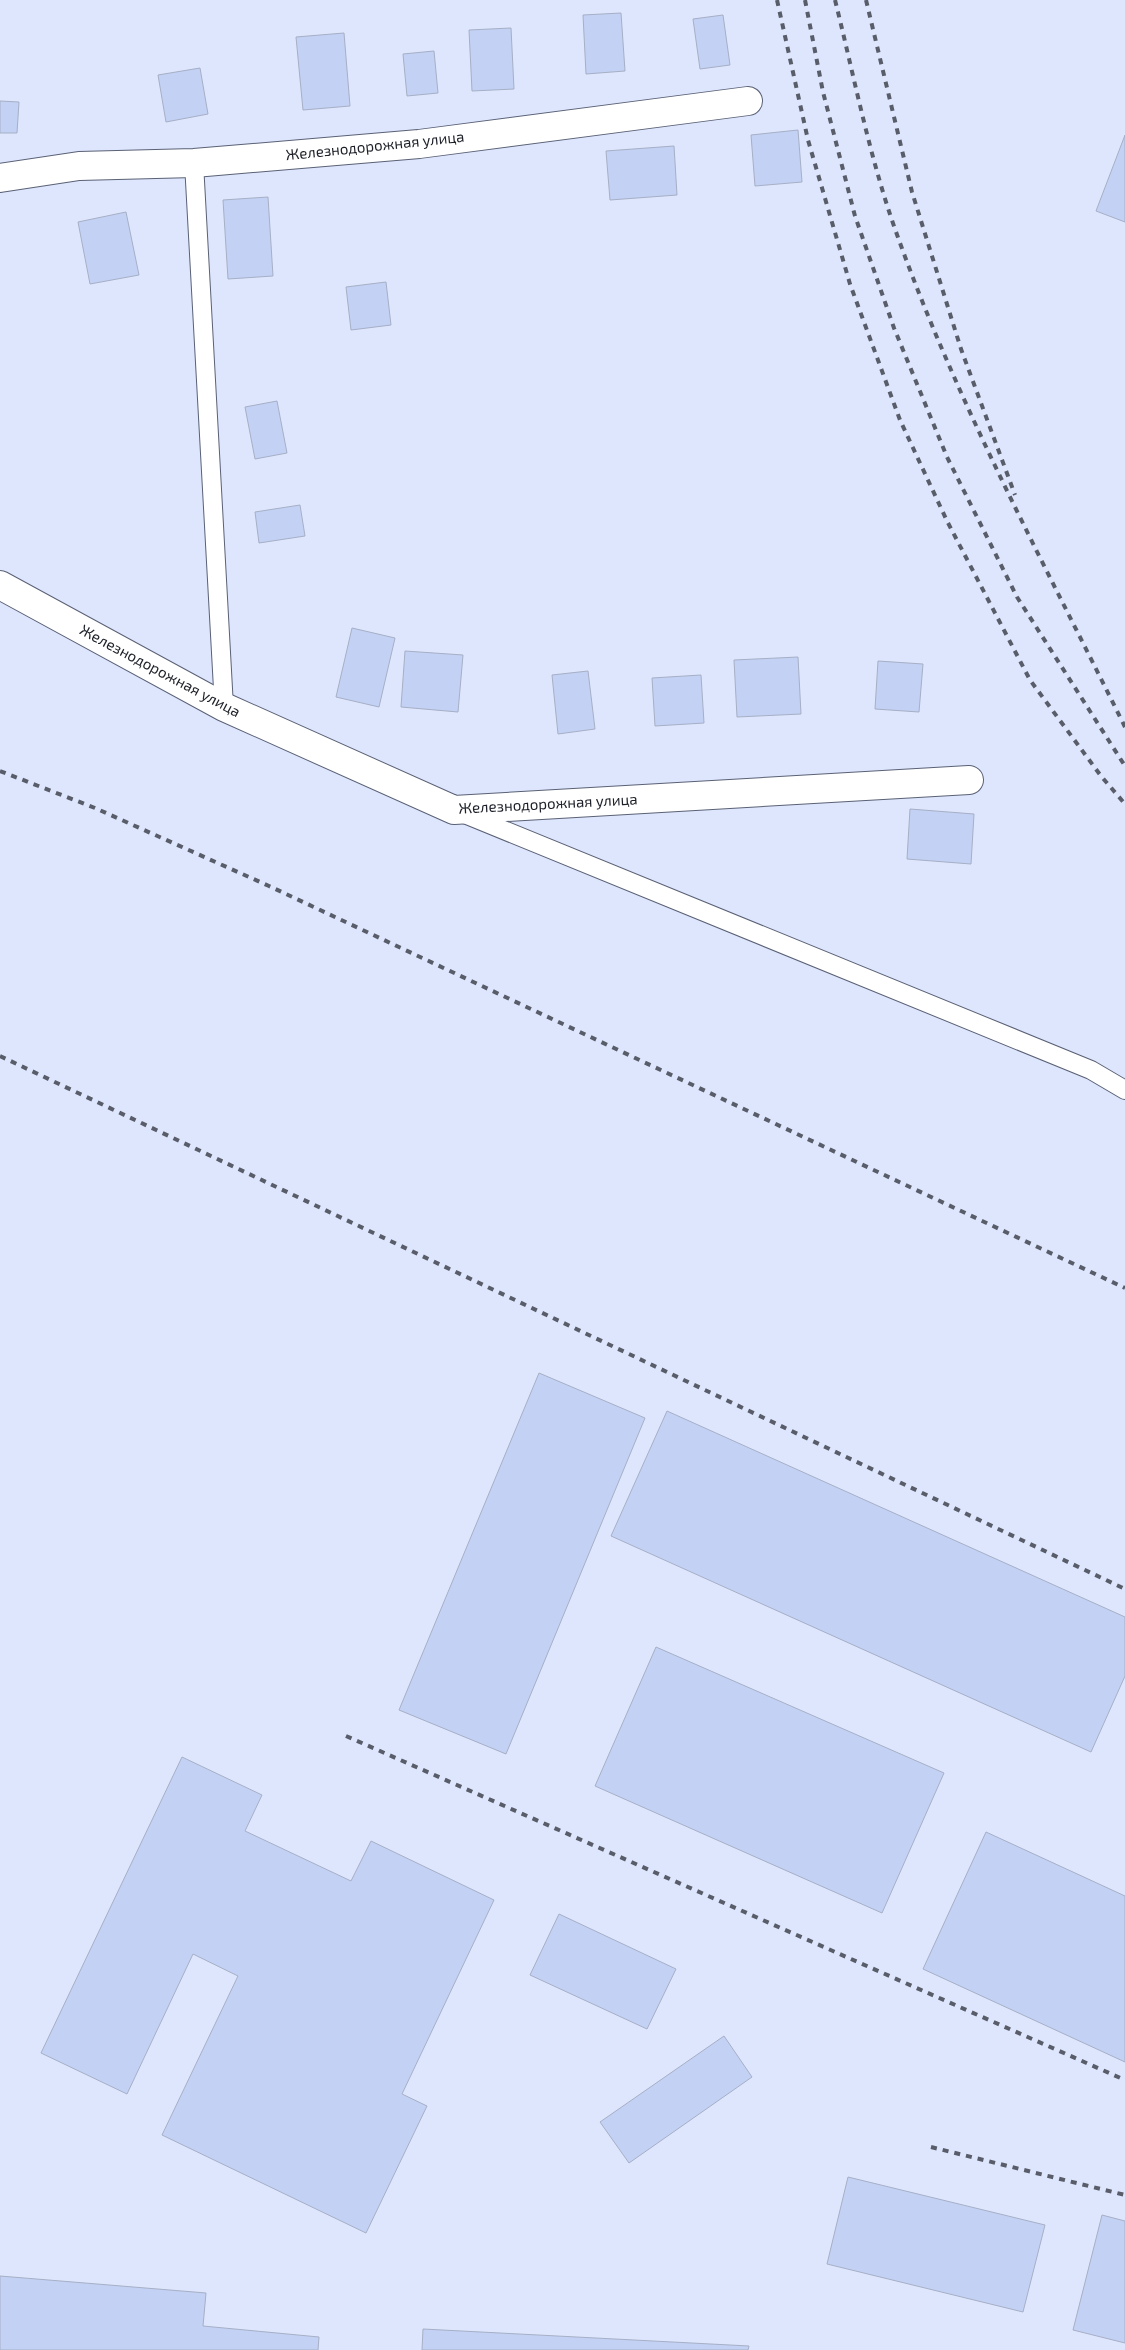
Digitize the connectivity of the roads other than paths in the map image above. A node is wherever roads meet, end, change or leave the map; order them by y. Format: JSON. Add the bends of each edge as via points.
{"nodes":[{"id":1,"x":748,"y":101,"type":"dead end"},
{"id":2,"x":194,"y":163,"type":"junction"},
{"id":3,"x":0,"y":178,"type":"edge"},
{"id":4,"x":0,"y":585,"type":"edge"},
{"id":5,"x":224,"y":707,"type":"junction"},
{"id":6,"x":969,"y":780,"type":"dead end"},
{"id":7,"x":454,"y":810,"type":"junction"},
{"id":8,"x":1125,"y":1090,"type":"edge"}],
"edges":[{"from":1,"to":2,"type":"street","name":"Железнодорожная улица","via":[[419,144]]},
{"from":2,"to":3,"type":"street","name":"Железнодорожная улица","via":[[79,166]]},
{"from":2,"to":5,"type":"lane"},
{"from":4,"to":5,"type":"street","name":"Железнодорожная улица"},
{"from":5,"to":7,"type":"street","name":"Железнодорожная улица"},
{"from":6,"to":7,"type":"street","name":"Железнодорожная улица"},
{"from":7,"to":8,"type":"lane","via":[[1091,1070]]}]}
